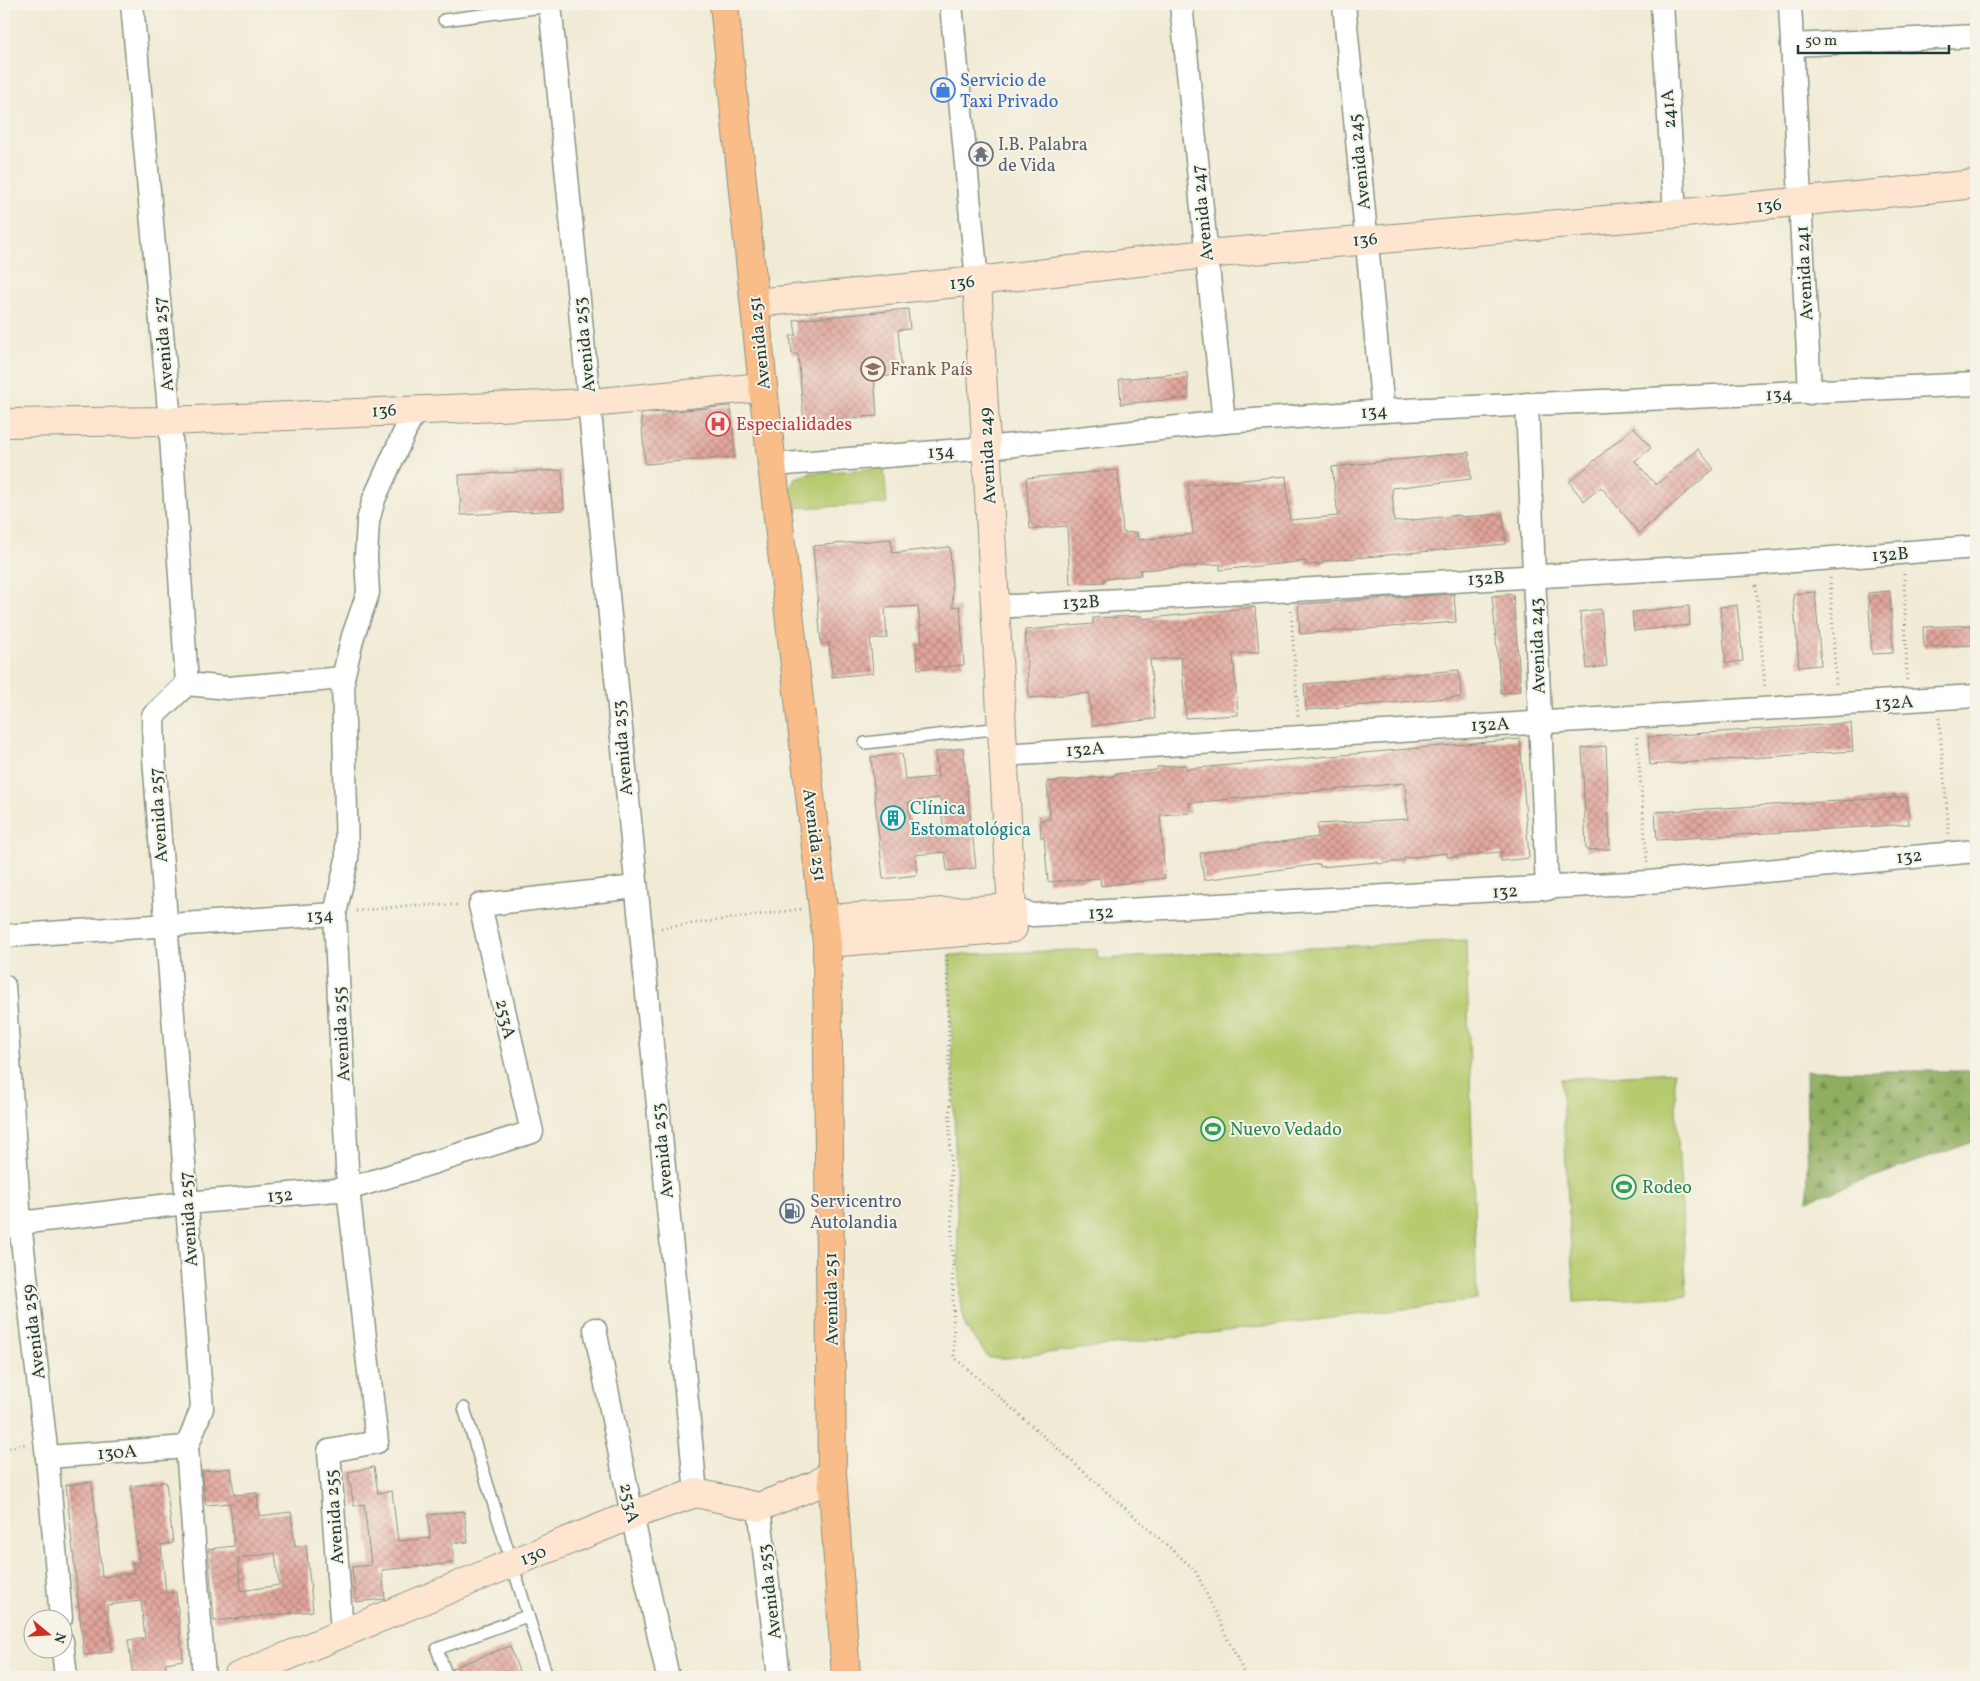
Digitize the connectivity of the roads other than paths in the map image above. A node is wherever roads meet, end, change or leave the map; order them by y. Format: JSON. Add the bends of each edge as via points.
{"nodes":[{"id":1,"x":132,"y":4,"type":"edge"},
{"id":2,"x":724,"y":4,"type":"edge"},
{"id":3,"x":951,"y":4,"type":"edge"},
{"id":4,"x":1181,"y":4,"type":"edge"},
{"id":5,"x":1344,"y":4,"type":"edge"},
{"id":6,"x":1662,"y":4,"type":"edge"},
{"id":7,"x":1790,"y":4,"type":"edge"},
{"id":8,"x":550,"y":5,"type":"edge"},
{"id":9,"x":444,"y":20,"type":"dead end"},
{"id":10,"x":1976,"y":36,"type":"edge"},
{"id":11,"x":1792,"y":45,"type":"junction"},
{"id":12,"x":1976,"y":184,"type":"edge"},
{"id":13,"x":1801,"y":201,"type":"junction"},
{"id":14,"x":1675,"y":214,"type":"junction"},
{"id":15,"x":1367,"y":239,"type":"junction"},
{"id":16,"x":1206,"y":254,"type":"junction"},
{"id":17,"x":977,"y":281,"type":"junction"},
{"id":18,"x":755,"y":303,"type":"junction"},
{"id":19,"x":1976,"y":384,"type":"edge"},
{"id":20,"x":763,"y":387,"type":"junction"},
{"id":21,"x":1810,"y":393,"type":"junction"},
{"id":22,"x":589,"y":403,"type":"junction"},
{"id":23,"x":1527,"y":404,"type":"junction"},
{"id":24,"x":415,"y":409,"type":"junction"},
{"id":25,"x":1384,"y":411,"type":"junction"},
{"id":26,"x":170,"y":421,"type":"junction"},
{"id":27,"x":1224,"y":422,"type":"junction"},
{"id":28,"x":4,"y":423,"type":"edge"},
{"id":29,"x":986,"y":448,"type":"junction"},
{"id":30,"x":774,"y":465,"type":"junction"},
{"id":31,"x":1976,"y":547,"type":"edge"},
{"id":32,"x":1534,"y":575,"type":"junction"},
{"id":33,"x":995,"y":607,"type":"junction"},
{"id":34,"x":343,"y":678,"type":"junction"},
{"id":35,"x":187,"y":684,"type":"junction"},
{"id":36,"x":1976,"y":696,"type":"edge"},
{"id":37,"x":1540,"y":721,"type":"junction"},
{"id":38,"x":1002,"y":728,"type":"junction"},
{"id":39,"x":865,"y":743,"type":"dead end"},
{"id":40,"x":1003,"y":755,"type":"junction"},
{"id":41,"x":1976,"y":851,"type":"edge"},
{"id":42,"x":635,"y":887,"type":"junction"},
{"id":43,"x":1547,"y":889,"type":"junction"},
{"id":44,"x":336,"y":914,"type":"junction"},
{"id":45,"x":1020,"y":917,"type":"junction"},
{"id":46,"x":825,"y":923,"type":"junction"},
{"id":47,"x":166,"y":925,"type":"junction"},
{"id":48,"x":4,"y":936,"type":"edge"},
{"id":49,"x":4,"y":986,"type":"edge"},
{"id":50,"x":532,"y":1132,"type":"joint"},
{"id":51,"x":348,"y":1189,"type":"junction"},
{"id":52,"x":186,"y":1203,"type":"junction"},
{"id":53,"x":20,"y":1223,"type":"junction"},
{"id":54,"x":595,"y":1329,"type":"dead end"},
{"id":55,"x":464,"y":1408,"type":"dead end"},
{"id":56,"x":187,"y":1447,"type":"junction"},
{"id":57,"x":47,"y":1457,"type":"junction"},
{"id":58,"x":832,"y":1473,"type":"junction"},
{"id":59,"x":696,"y":1493,"type":"junction"},
{"id":60,"x":759,"y":1507,"type":"junction"},
{"id":61,"x":632,"y":1515,"type":"junction"},
{"id":62,"x":510,"y":1564,"type":"junction"},
{"id":63,"x":60,"y":1608,"type":"edge"},
{"id":64,"x":527,"y":1616,"type":"junction"},
{"id":65,"x":342,"y":1632,"type":"junction"},
{"id":66,"x":64,"y":1658,"type":"edge"},
{"id":67,"x":253,"y":1674,"type":"edge"},
{"id":68,"x":845,"y":1674,"type":"edge"},
{"id":69,"x":66,"y":1677,"type":"edge"},
{"id":70,"x":204,"y":1677,"type":"edge"},
{"id":71,"x":447,"y":1677,"type":"edge"},
{"id":72,"x":547,"y":1677,"type":"edge"},
{"id":73,"x":668,"y":1677,"type":"edge"},
{"id":74,"x":779,"y":1677,"type":"edge"}],
"edges":[{"from":1,"to":26,"type":"street","name":"Avenida 257"},
{"from":2,"to":18,"type":"main road","name":"Avenida 251"},
{"from":3,"to":17,"type":"street","name":"Avenida 249"},
{"from":4,"to":16,"type":"street","name":"Avenida 247"},
{"from":5,"to":15,"type":"street","name":"Avenida 245"},
{"from":6,"to":14,"type":"street","name":"241A"},
{"from":7,"to":11,"type":"street","name":"Avenida 241"},
{"from":8,"to":9,"type":"lane"},
{"from":8,"to":22,"type":"street","name":"Avenida 253"},
{"from":10,"to":11,"type":"street"},
{"from":11,"to":13,"type":"street","name":"Avenida 241"},
{"from":12,"to":13,"type":"street","name":"136"},
{"from":13,"to":14,"type":"street","name":"136"},
{"from":13,"to":21,"type":"street","name":"Avenida 241"},
{"from":14,"to":15,"type":"street","name":"136"},
{"from":15,"to":16,"type":"street","name":"136"},
{"from":15,"to":25,"type":"street","name":"Avenida 245"},
{"from":16,"to":17,"type":"street","name":"136"},
{"from":16,"to":27,"type":"street","name":"Avenida 247"},
{"from":17,"to":18,"type":"street","name":"136"},
{"from":17,"to":29,"type":"street","name":"Avenida 249"},
{"from":18,"to":20,"type":"main road","name":"Avenida 251"},
{"from":19,"to":21,"type":"street","name":"134"},
{"from":20,"to":22,"type":"street","name":"136"},
{"from":20,"to":30,"type":"main road","name":"Avenida 251"},
{"from":21,"to":23,"type":"street","name":"134"},
{"from":22,"to":24,"type":"street","name":"136"},
{"from":22,"to":42,"type":"street","name":"Avenida 253"},
{"from":23,"to":25,"type":"street","name":"134"},
{"from":23,"to":32,"type":"street","name":"Avenida 243"},
{"from":24,"to":26,"type":"street","name":"136"},
{"from":24,"to":34,"type":"street","name":"Avenida 255","via":[[374,499],[368,521],[368,593]]},
{"from":25,"to":27,"type":"street","name":"134"},
{"from":26,"to":28,"type":"street","name":"136"},
{"from":26,"to":35,"type":"street","name":"Avenida 257"},
{"from":27,"to":29,"type":"street","name":"134"},
{"from":29,"to":30,"type":"street","name":"134"},
{"from":29,"to":33,"type":"street","name":"Avenida 249"},
{"from":30,"to":46,"type":"main road","name":"Avenida 251"},
{"from":31,"to":32,"type":"street","name":"132B","via":[[1754,564]]},
{"from":32,"to":33,"type":"street","name":"132B"},
{"from":32,"to":37,"type":"street","name":"Avenida 243"},
{"from":33,"to":38,"type":"street","name":"Avenida 249"},
{"from":34,"to":35,"type":"street","via":[[228,688]]},
{"from":34,"to":44,"type":"street","name":"Avenida 255","via":[[347,859]]},
{"from":35,"to":47,"type":"street","name":"Avenida 257","via":[[153,716]]},
{"from":36,"to":37,"type":"street","name":"132A"},
{"from":37,"to":40,"type":"street","name":"132A"},
{"from":37,"to":43,"type":"street","name":"Avenida 243"},
{"from":38,"to":39,"type":"lane"},
{"from":38,"to":40,"type":"street","name":"Avenida 249"},
{"from":40,"to":45,"type":"street","name":"Avenida 249"},
{"from":41,"to":43,"type":"street","name":"132"},
{"from":42,"to":50,"type":"street","name":"253A","via":[[480,905]]},
{"from":42,"to":59,"type":"street","name":"Avenida 253"},
{"from":43,"to":45,"type":"street","name":"132"},
{"from":44,"to":47,"type":"street","name":"134"},
{"from":44,"to":51,"type":"street","name":"Avenida 255"},
{"from":45,"to":46,"type":"street","name":"132"},
{"from":45,"to":46,"type":"street","name":"132","via":[[946,934]]},
{"from":46,"to":58,"type":"main road","name":"Avenida 251"},
{"from":47,"to":48,"type":"street","name":"134"},
{"from":47,"to":52,"type":"street","name":"Avenida 257"},
{"from":49,"to":53,"type":"street","name":"Avenida 259"},
{"from":50,"to":51,"type":"street","name":"132"},
{"from":51,"to":52,"type":"street","name":"132"},
{"from":51,"to":65,"type":"street","name":"Avenida 255","via":[[377,1442],[329,1451]]},
{"from":52,"to":53,"type":"street","name":"132"},
{"from":52,"to":56,"type":"street","name":"Avenida 257","via":[[202,1408]]},
{"from":53,"to":57,"type":"street","name":"Avenida 259"},
{"from":54,"to":61,"type":"street","name":"253A"},
{"from":55,"to":62,"type":"lane"},
{"from":56,"to":57,"type":"street","name":"130A"},
{"from":56,"to":70,"type":"street","name":"Avenida 257"},
{"from":57,"to":63,"type":"street","name":"Avenida 259"},
{"from":58,"to":60,"type":"street","via":[[818,1484]]},
{"from":58,"to":68,"type":"main road","name":"Avenida 251"},
{"from":59,"to":60,"type":"street"},
{"from":59,"to":61,"type":"street","name":"130"},
{"from":60,"to":74,"type":"street","name":"Avenida 253"},
{"from":61,"to":62,"type":"street","name":"130"},
{"from":61,"to":73,"type":"street","name":"253A"},
{"from":62,"to":64,"type":"lane"},
{"from":62,"to":65,"type":"street","name":"130"},
{"from":64,"to":71,"type":"lane","via":[[437,1650]]},
{"from":64,"to":72,"type":"lane"},
{"from":65,"to":67,"type":"street","name":"130"},
{"from":66,"to":69,"type":"street"}]}
